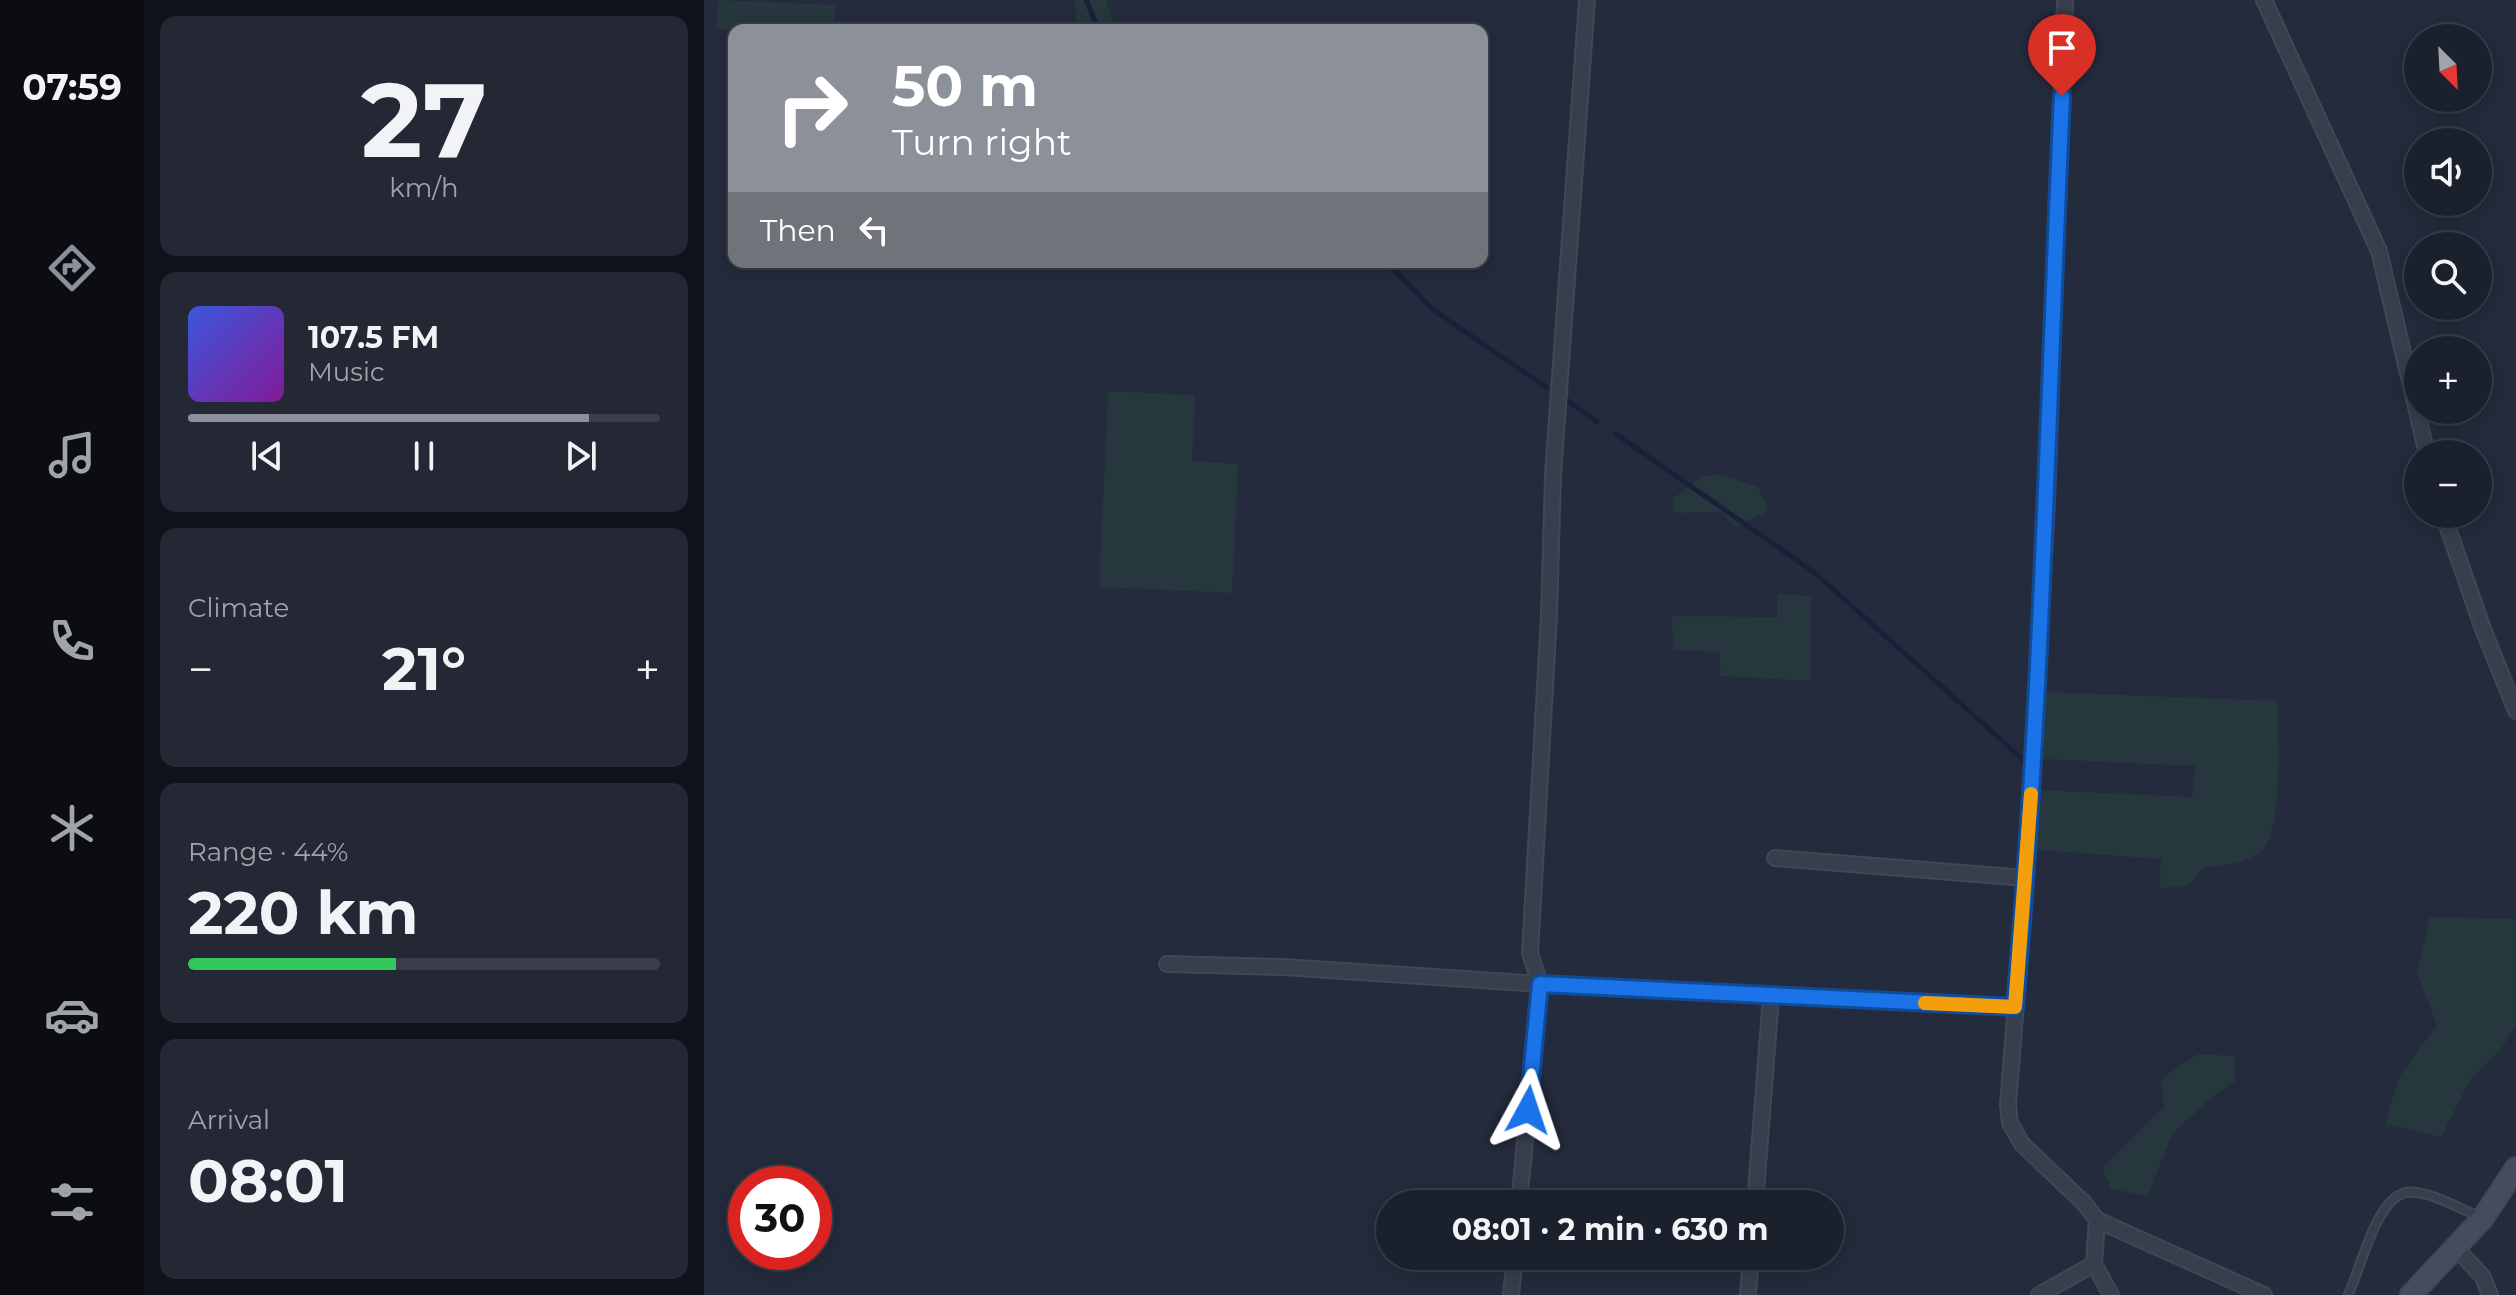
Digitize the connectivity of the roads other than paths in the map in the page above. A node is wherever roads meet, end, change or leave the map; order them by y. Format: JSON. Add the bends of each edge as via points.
{"nodes":[{"id":1,"x":1587,"y":0,"type":"edge"},
{"id":2,"x":2065,"y":0,"type":"edge"},
{"id":3,"x":2264,"y":0,"type":"edge"},
{"id":4,"x":2424,"y":440,"type":"edge"},
{"id":5,"x":2448,"y":528,"type":"edge"},
{"id":6,"x":2516,"y":711,"type":"edge"},
{"id":7,"x":1775,"y":858,"type":"dead end"},
{"id":8,"x":2026,"y":878,"type":"junction"},
{"id":9,"x":1167,"y":964,"type":"dead end"},
{"id":10,"x":1540,"y":984,"type":"junction"},
{"id":11,"x":1771,"y":996,"type":"junction"},
{"id":12,"x":2015,"y":1007,"type":"junction"},
{"id":13,"x":2516,"y":1168,"type":"edge"},
{"id":14,"x":1520,"y":1190,"type":"edge"},
{"id":15,"x":1756,"y":1190,"type":"edge"},
{"id":16,"x":2483,"y":1218,"type":"junction"},
{"id":17,"x":2097,"y":1220,"type":"junction"},
{"id":18,"x":2457,"y":1249,"type":"junction"},
{"id":19,"x":2094,"y":1264,"type":"junction"},
{"id":20,"x":1514,"y":1270,"type":"edge"},
{"id":21,"x":1750,"y":1270,"type":"edge"},
{"id":22,"x":1511,"y":1295,"type":"edge"},
{"id":23,"x":1748,"y":1295,"type":"edge"},
{"id":24,"x":2039,"y":1295,"type":"edge"},
{"id":25,"x":2111,"y":1295,"type":"edge"},
{"id":26,"x":2264,"y":1295,"type":"edge"},
{"id":27,"x":2348,"y":1295,"type":"edge"},
{"id":28,"x":2411,"y":1295,"type":"edge"},
{"id":29,"x":2490,"y":1295,"type":"edge"}],
"edges":[{"from":1,"to":10,"type":"street","via":[[1553,475],[1530,953]]},
{"from":2,"to":8,"type":"street","via":[[2047,505]]},
{"from":3,"to":4,"type":"street","via":[[2379,251]]},
{"from":5,"to":6,"type":"street"},
{"from":7,"to":8,"type":"street"},
{"from":8,"to":12,"type":"street"},
{"from":9,"to":10,"type":"street"},
{"from":10,"to":11,"type":"street"},
{"from":10,"to":14,"type":"street"},
{"from":11,"to":12,"type":"street"},
{"from":11,"to":15,"type":"street"},
{"from":12,"to":17,"type":"street","via":[[2010,1123],[2022,1144]]},
{"from":13,"to":16,"type":"main road"},
{"from":16,"to":18,"type":"main road"},
{"from":16,"to":27,"type":"lane","via":[[2424,1195],[2397,1196],[2379,1215]]},
{"from":17,"to":19,"type":"street"},
{"from":17,"to":26,"type":"street"},
{"from":18,"to":28,"type":"main road"},
{"from":18,"to":29,"type":"street","via":[[2483,1277]]},
{"from":19,"to":24,"type":"street"},
{"from":19,"to":25,"type":"street"},
{"from":20,"to":22,"type":"street"},
{"from":21,"to":23,"type":"street"}]}
